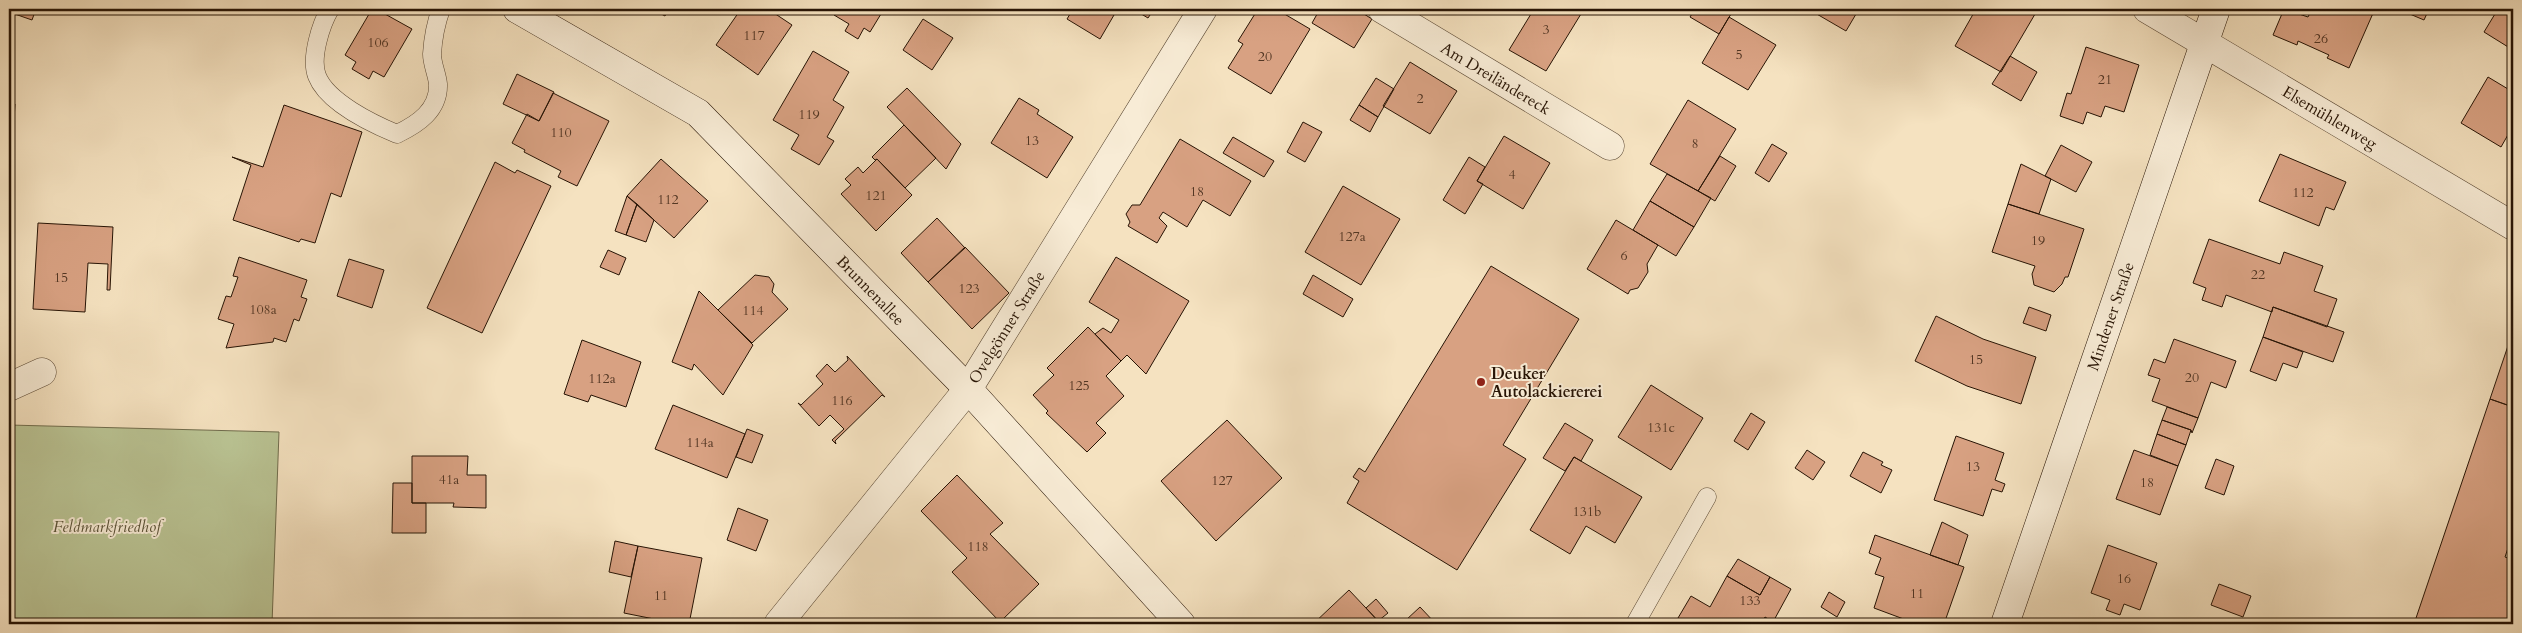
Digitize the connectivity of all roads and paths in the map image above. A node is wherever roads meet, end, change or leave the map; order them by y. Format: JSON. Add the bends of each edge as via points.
{"nodes":[{"id":1,"x":330,"y":9,"type":"edge"},
{"id":2,"x":442,"y":9,"type":"edge"},
{"id":3,"x":517,"y":9,"type":"edge"},
{"id":4,"x":1203,"y":9,"type":"edge"},
{"id":5,"x":1382,"y":9,"type":"edge"},
{"id":6,"x":2147,"y":9,"type":"edge"},
{"id":7,"x":2216,"y":9,"type":"edge"},
{"id":8,"x":2204,"y":42,"type":"junction"},
{"id":9,"x":1610,"y":146,"type":"dead end"},
{"id":10,"x":2513,"y":226,"type":"edge"},
{"id":11,"x":42,"y":372,"type":"dead end"},
{"id":12,"x":9,"y":387,"type":"edge"},
{"id":13,"x":968,"y":389,"type":"junction"},
{"id":14,"x":1707,"y":497,"type":"dead end"},
{"id":15,"x":778,"y":624,"type":"edge"},
{"id":16,"x":1181,"y":624,"type":"edge"},
{"id":17,"x":1635,"y":624,"type":"edge"},
{"id":18,"x":2005,"y":624,"type":"edge"}],
"edges":[{"from":1,"to":2,"type":"lane","via":[[323,21],[316,53],[317,76],[333,99],[397,134],[416,125],[434,106],[438,85],[432,56],[435,27]]},
{"from":3,"to":13,"type":"street","name":"Brunnenallee","via":[[698,113]]},
{"from":4,"to":13,"type":"street","name":"Ovelgönner Straße"},
{"from":5,"to":9,"type":"street","name":"Am Dreiländereck"},
{"from":6,"to":8,"type":"street","name":"Elsemühlenweg"},
{"from":7,"to":8,"type":"street","name":"Mindener Straße"},
{"from":8,"to":10,"type":"street","name":"Elsemühlenweg"},
{"from":8,"to":18,"type":"street","name":"Mindener Straße"},
{"from":11,"to":12,"type":"street"},
{"from":13,"to":15,"type":"street","name":"Ovelgönner Straße"},
{"from":13,"to":16,"type":"street","name":"Brunnenallee"},
{"from":14,"to":17,"type":"lane"}]}
